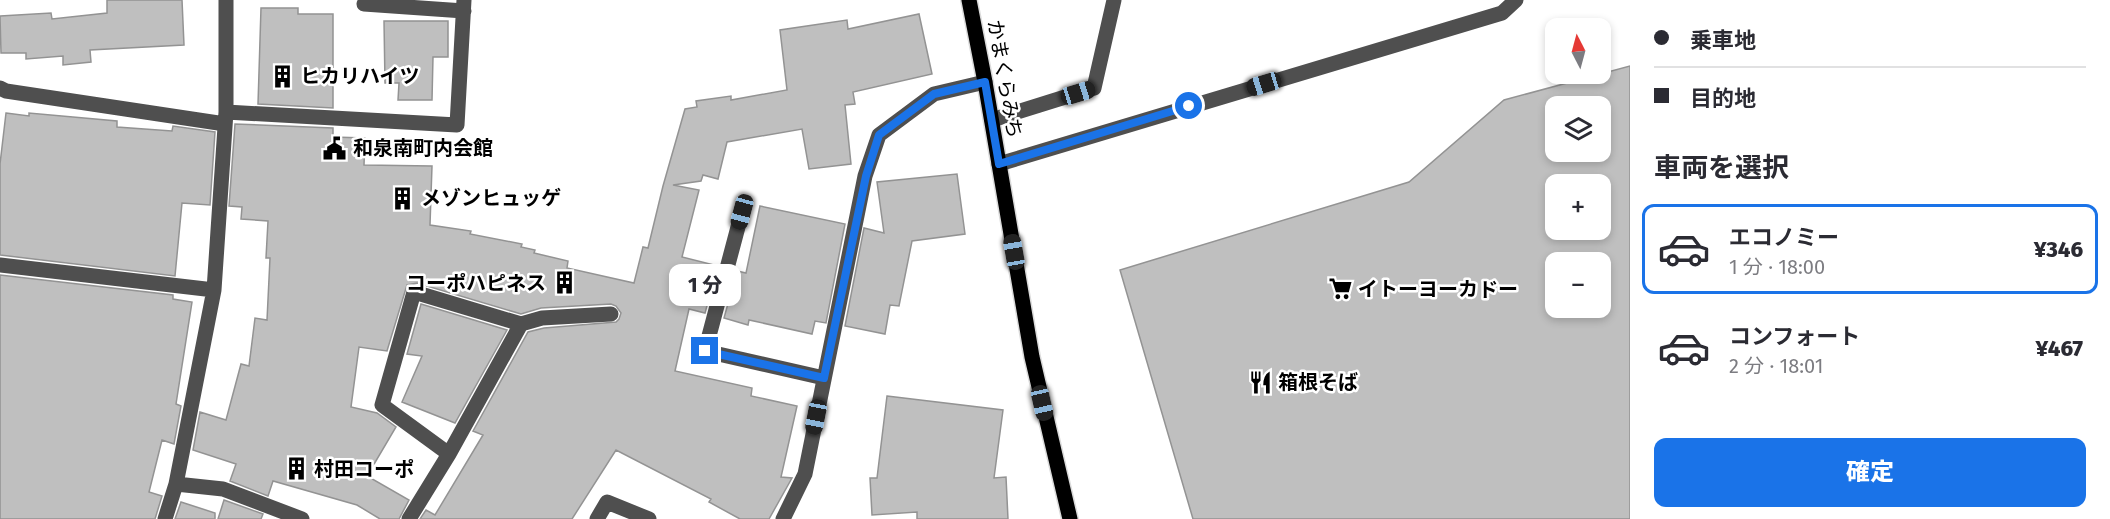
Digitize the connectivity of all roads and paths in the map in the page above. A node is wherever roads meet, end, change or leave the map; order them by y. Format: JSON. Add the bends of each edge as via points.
{"nodes":[{"id":1,"x":226,"y":0,"type":"edge"},
{"id":2,"x":969,"y":0,"type":"edge"},
{"id":3,"x":1114,"y":0,"type":"edge"},
{"id":4,"x":1516,"y":0,"type":"edge"},
{"id":5,"x":364,"y":4,"type":"dead end"},
{"id":6,"x":464,"y":5,"type":"edge"},
{"id":7,"x":985,"y":82,"type":"junction"},
{"id":8,"x":0,"y":88,"type":"edge"},
{"id":9,"x":226,"y":118,"type":"junction"},
{"id":10,"x":992,"y":120,"type":"junction"},
{"id":11,"x":999,"y":164,"type":"junction"},
{"id":12,"x":742,"y":212,"type":"dead end"},
{"id":13,"x":0,"y":265,"type":"edge"},
{"id":14,"x":214,"y":290,"type":"junction"},
{"id":15,"x":611,"y":314,"type":"dead end"},
{"id":16,"x":521,"y":324,"type":"junction"},
{"id":17,"x":824,"y":378,"type":"junction"},
{"id":18,"x":449,"y":454,"type":"junction"},
{"id":19,"x":176,"y":484,"type":"junction"},
{"id":20,"x":165,"y":519,"type":"edge"},
{"id":21,"x":302,"y":519,"type":"edge"},
{"id":22,"x":409,"y":519,"type":"edge"},
{"id":23,"x":597,"y":519,"type":"edge"},
{"id":24,"x":649,"y":519,"type":"edge"},
{"id":25,"x":783,"y":519,"type":"edge"},
{"id":26,"x":1070,"y":519,"type":"edge"}],
"edges":[{"from":1,"to":9,"type":"street"},
{"from":2,"to":7,"type":"main road","name":"かまくらみち"},
{"from":3,"to":10,"type":"street","via":[[1094,88]]},
{"from":4,"to":11,"type":"street","via":[[1502,13]]},
{"from":5,"to":6,"type":"street"},
{"from":6,"to":9,"type":"street","via":[[456,125]]},
{"from":7,"to":10,"type":"main road","name":"かまくらみち"},
{"from":7,"to":17,"type":"street","via":[[934,94],[879,135],[866,176]]},
{"from":8,"to":9,"type":"street"},
{"from":9,"to":14,"type":"street"},
{"from":10,"to":11,"type":"main road","name":"かまくらみち"},
{"from":11,"to":26,"type":"main road","name":"かまくらみち","via":[[1032,357]]},
{"from":12,"to":17,"type":"street","via":[[705,351]]},
{"from":13,"to":14,"type":"street"},
{"from":14,"to":19,"type":"street"},
{"from":15,"to":16,"type":"street","via":[[542,318]]},
{"from":16,"to":18,"type":"street"},
{"from":16,"to":18,"type":"street","via":[[414,292],[382,405]]},
{"from":17,"to":25,"type":"street","via":[[806,474]]},
{"from":18,"to":22,"type":"street"},
{"from":19,"to":20,"type":"street"},
{"from":19,"to":21,"type":"street","via":[[223,489]]},
{"from":23,"to":24,"type":"street","via":[[607,502]]}]}
